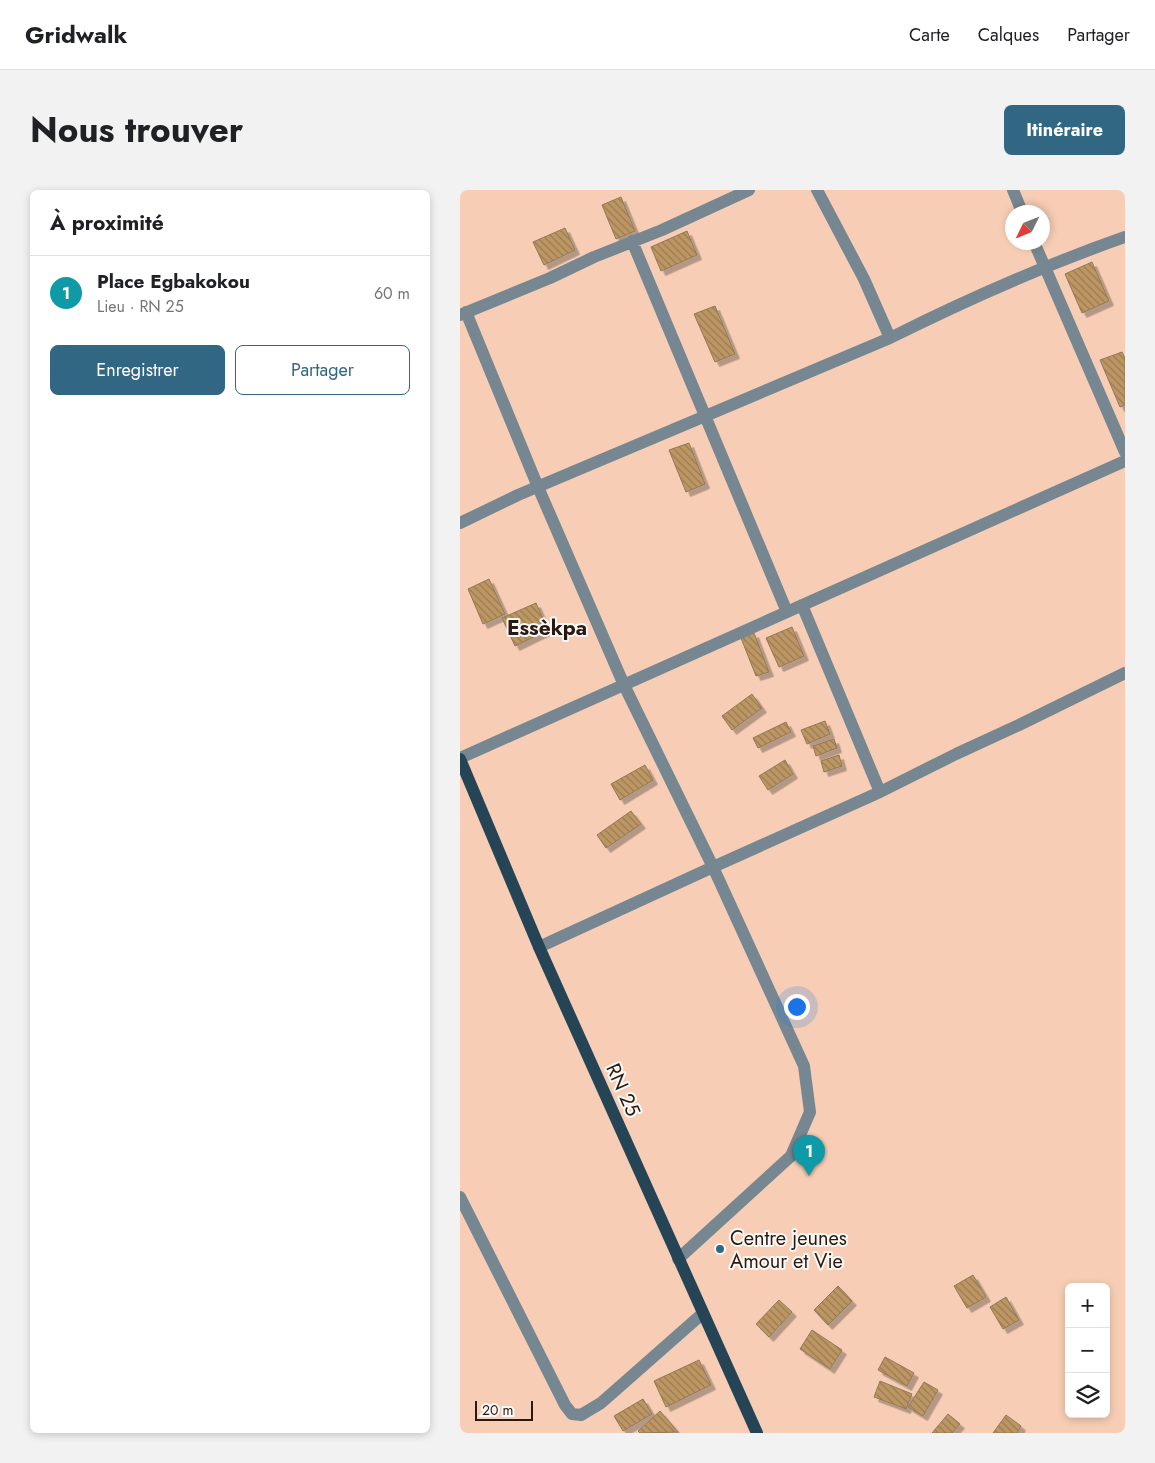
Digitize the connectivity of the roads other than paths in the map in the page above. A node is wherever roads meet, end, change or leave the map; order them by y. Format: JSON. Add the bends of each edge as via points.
{"nodes":[{"id":1,"x":749,"y":190,"type":"edge"},
{"id":2,"x":817,"y":190,"type":"edge"},
{"id":3,"x":1012,"y":190,"type":"edge"},
{"id":4,"x":1019,"y":205,"type":"edge"},
{"id":5,"x":1125,"y":237,"type":"edge"},
{"id":6,"x":632,"y":241,"type":"junction"},
{"id":7,"x":1037,"y":250,"type":"edge"},
{"id":8,"x":1044,"y":268,"type":"junction"},
{"id":9,"x":463,"y":313,"type":"edge"},
{"id":10,"x":890,"y":338,"type":"junction"},
{"id":11,"x":705,"y":416,"type":"junction"},
{"id":12,"x":1125,"y":452,"type":"edge"},
{"id":13,"x":1125,"y":461,"type":"edge"},
{"id":14,"x":538,"y":486,"type":"junction"},
{"id":15,"x":460,"y":523,"type":"edge"},
{"id":16,"x":802,"y":605,"type":"junction"},
{"id":17,"x":788,"y":612,"type":"junction"},
{"id":18,"x":1125,"y":673,"type":"edge"},
{"id":19,"x":624,"y":685,"type":"junction"},
{"id":20,"x":460,"y":759,"type":"edge"},
{"id":21,"x":880,"y":792,"type":"junction"},
{"id":22,"x":713,"y":867,"type":"junction"},
{"id":23,"x":539,"y":948,"type":"junction"},
{"id":24,"x":460,"y":1197,"type":"edge"},
{"id":25,"x":678,"y":1260,"type":"junction"},
{"id":26,"x":702,"y":1314,"type":"junction"},
{"id":27,"x":757,"y":1433,"type":"edge"}],
"edges":[{"from":1,"to":6,"type":"street"},
{"from":2,"to":10,"type":"street","via":[[864,278]]},
{"from":3,"to":4,"type":"street"},
{"from":5,"to":8,"type":"street"},
{"from":6,"to":9,"type":"street"},
{"from":6,"to":11,"type":"street"},
{"from":7,"to":8,"type":"street"},
{"from":8,"to":10,"type":"street"},
{"from":8,"to":12,"type":"street"},
{"from":9,"to":14,"type":"street"},
{"from":10,"to":11,"type":"street"},
{"from":11,"to":14,"type":"street"},
{"from":11,"to":17,"type":"street"},
{"from":13,"to":16,"type":"street"},
{"from":14,"to":15,"type":"street"},
{"from":14,"to":19,"type":"street"},
{"from":16,"to":17,"type":"street"},
{"from":16,"to":21,"type":"street"},
{"from":17,"to":19,"type":"street"},
{"from":18,"to":21,"type":"street"},
{"from":19,"to":20,"type":"street"},
{"from":19,"to":22,"type":"street"},
{"from":20,"to":23,"type":"main road","name":"RN 25","number":"RN 25"},
{"from":21,"to":22,"type":"street"},
{"from":22,"to":23,"type":"street"},
{"from":22,"to":25,"type":"street","via":[[804,1066],[810,1112],[790,1156]]},
{"from":23,"to":25,"type":"main road","name":"RN 25","number":"RN 25"},
{"from":24,"to":26,"type":"street","via":[[572,1414],[582,1415],[601,1403]]},
{"from":25,"to":26,"type":"main road","name":"RN 25","number":"RN 25"},
{"from":26,"to":27,"type":"main road","name":"RN 25","number":"RN 25"}]}
